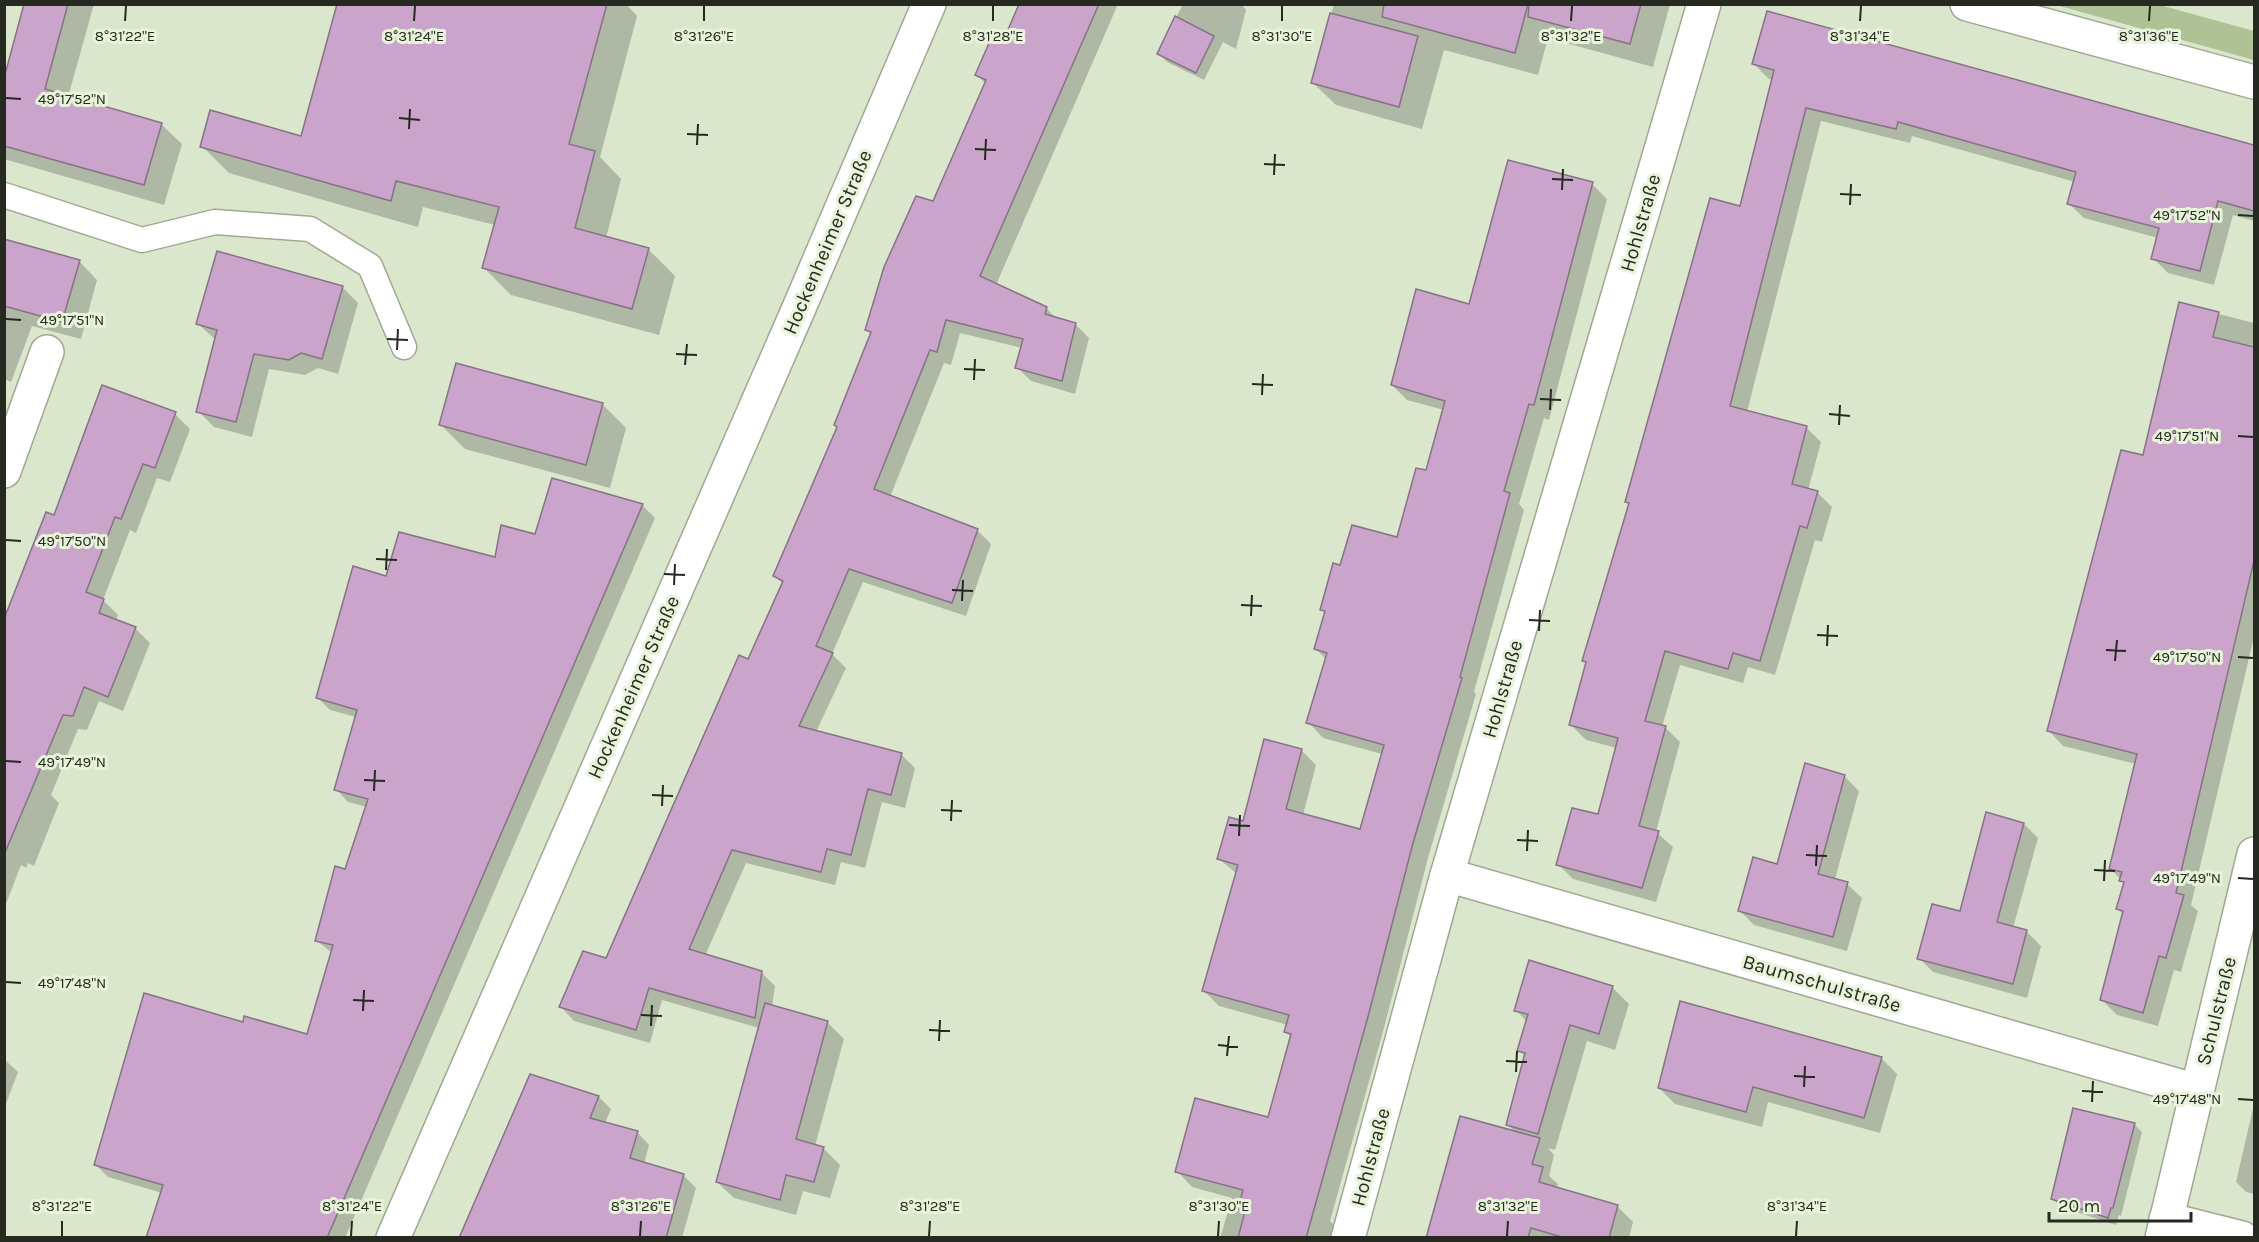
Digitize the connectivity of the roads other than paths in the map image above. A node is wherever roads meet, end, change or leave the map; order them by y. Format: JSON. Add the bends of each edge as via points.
{"nodes":[{"id":1,"x":929,"y":4,"type":"edge"},
{"id":2,"x":1704,"y":4,"type":"edge"},
{"id":3,"x":1967,"y":4,"type":"edge"},
{"id":4,"x":2254,"y":82,"type":"edge"},
{"id":5,"x":4,"y":195,"type":"edge"},
{"id":6,"x":404,"y":347,"type":"dead end"},
{"id":7,"x":47,"y":352,"type":"dead end"},
{"id":8,"x":4,"y":471,"type":"edge"},
{"id":9,"x":2254,"y":854,"type":"edge"},
{"id":10,"x":1447,"y":875,"type":"junction"},
{"id":11,"x":2197,"y":1091,"type":"junction"},
{"id":12,"x":2164,"y":1228,"type":"edge"},
{"id":13,"x":393,"y":1238,"type":"edge"},
{"id":14,"x":1348,"y":1238,"type":"edge"},
{"id":15,"x":2242,"y":1238,"type":"edge"}],
"edges":[{"from":1,"to":13,"type":"street","name":"Hockenheimer Straße"},
{"from":2,"to":10,"type":"street","name":"Hohlstraße"},
{"from":3,"to":4,"type":"street"},
{"from":5,"to":6,"type":"lane","via":[[142,240],[215,222],[310,229],[370,266]]},
{"from":7,"to":8,"type":"street"},
{"from":9,"to":11,"type":"street","name":"Schulstraße"},
{"from":10,"to":11,"type":"street","name":"Baumschulstraße"},
{"from":10,"to":14,"type":"street","name":"Hohlstraße"},
{"from":11,"to":12,"type":"street","name":"Schulstraße"},
{"from":12,"to":15,"type":"street"}]}
